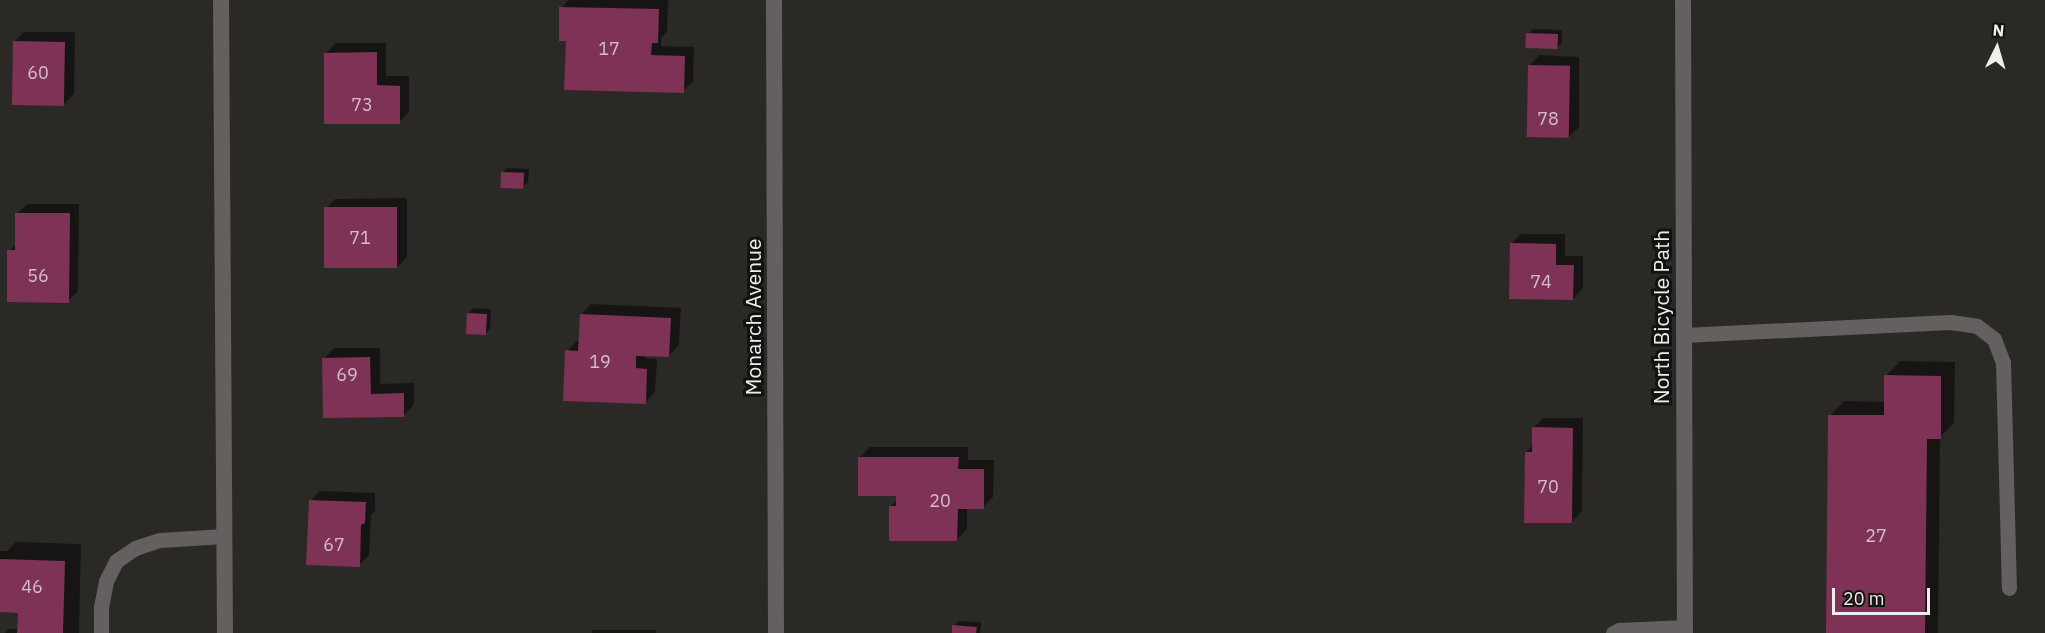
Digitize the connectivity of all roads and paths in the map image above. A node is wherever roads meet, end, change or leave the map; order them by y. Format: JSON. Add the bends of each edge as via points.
{"nodes":[{"id":1,"x":221,"y":0,"type":"edge"},
{"id":2,"x":774,"y":0,"type":"edge"},
{"id":3,"x":1683,"y":0,"type":"edge"},
{"id":4,"x":1684,"y":335,"type":"junction"},
{"id":5,"x":224,"y":536,"type":"junction"},
{"id":6,"x":2009,"y":588,"type":"dead end"},
{"id":7,"x":1685,"y":630,"type":"edge"},
{"id":8,"x":101,"y":633,"type":"edge"},
{"id":9,"x":225,"y":633,"type":"edge"},
{"id":10,"x":776,"y":633,"type":"edge"},
{"id":11,"x":1613,"y":633,"type":"edge"}],
"edges":[{"from":1,"to":5,"type":"street"},
{"from":2,"to":10,"type":"street","name":"Monarch Avenue"},
{"from":3,"to":4,"type":"street","name":"North Bicycle Path"},
{"from":4,"to":6,"type":"lane","via":[[1950,322],[1977,326],[1994,339],[2003,362]]},
{"from":4,"to":7,"type":"street","name":"North Bicycle Path"},
{"from":5,"to":8,"type":"lane","via":[[160,540],[135,548],[116,561],[106,581]]},
{"from":5,"to":9,"type":"street"},
{"from":7,"to":11,"type":"lane"}]}
